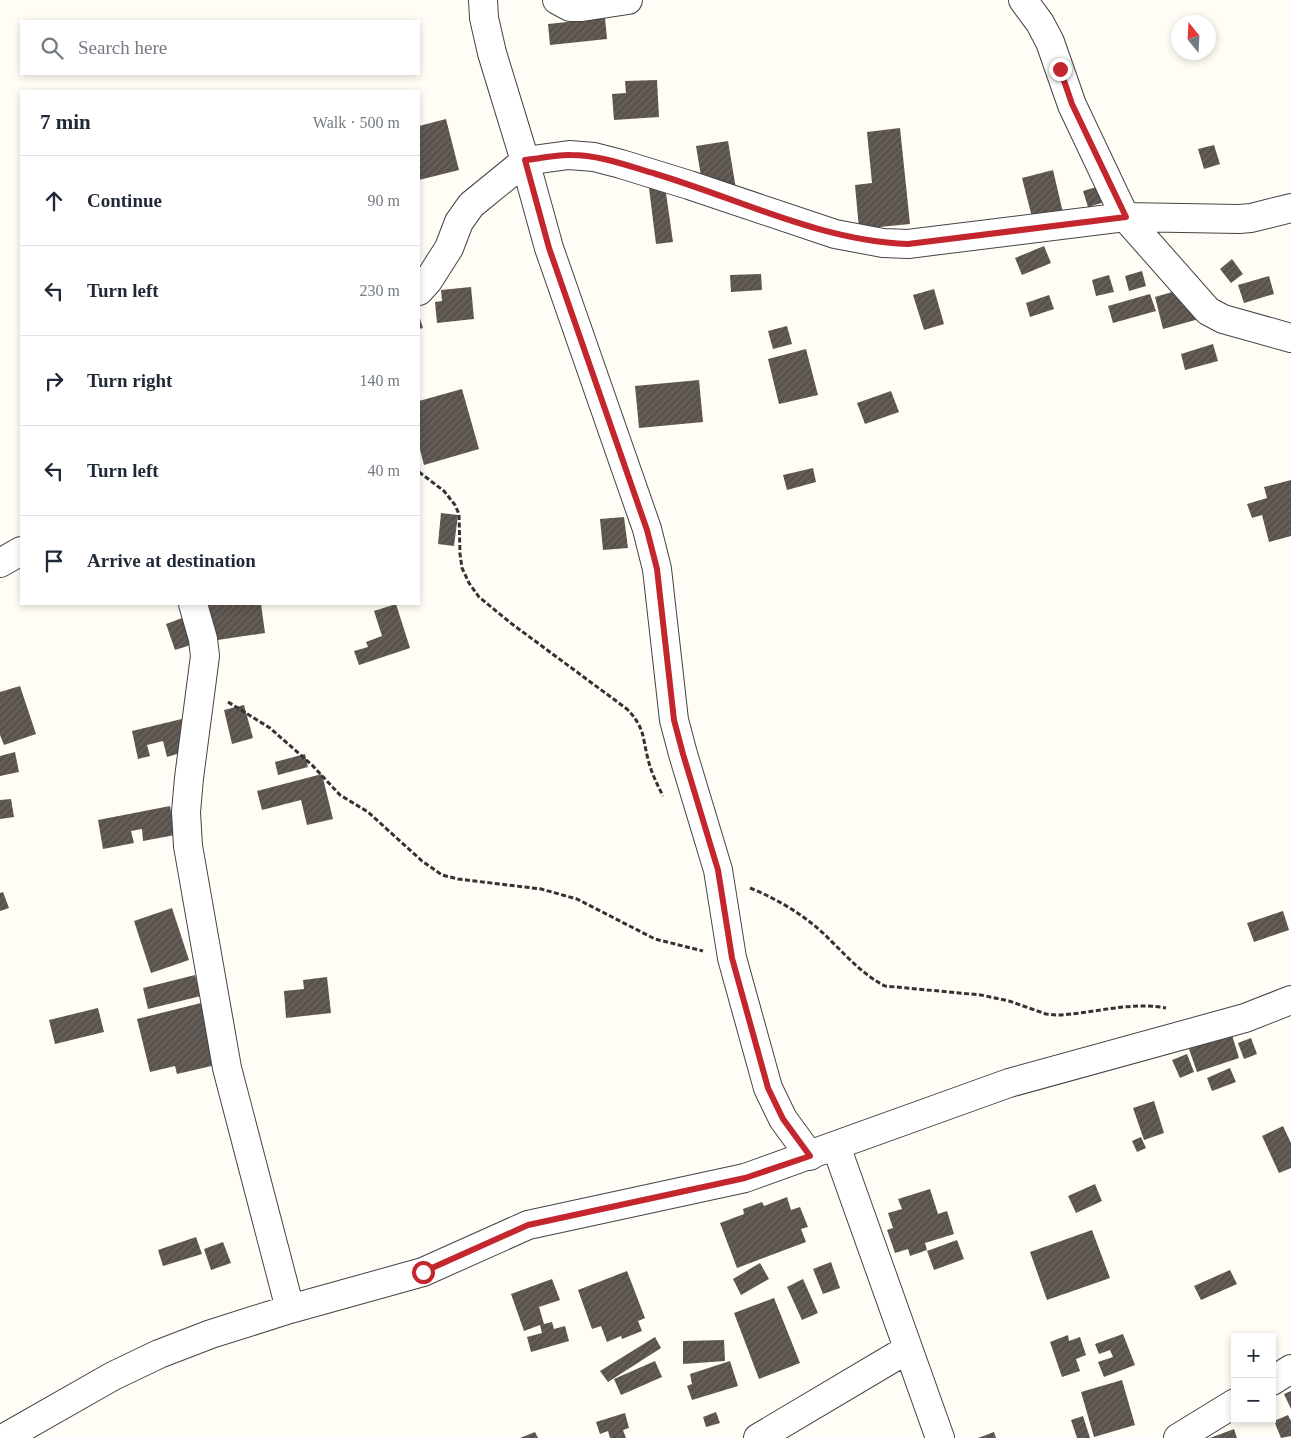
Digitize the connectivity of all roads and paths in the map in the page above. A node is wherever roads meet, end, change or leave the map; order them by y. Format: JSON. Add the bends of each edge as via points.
{"nodes":[{"id":1,"x":483,"y":0,"type":"edge"},
{"id":2,"x":557,"y":0,"type":"edge"},
{"id":3,"x":628,"y":0,"type":"edge"},
{"id":4,"x":1023,"y":0,"type":"edge"},
{"id":5,"x":525,"y":160,"type":"junction"},
{"id":6,"x":1291,"y":208,"type":"edge"},
{"id":7,"x":1126,"y":217,"type":"junction"},
{"id":8,"x":420,"y":291,"type":"edge"},
{"id":9,"x":1291,"y":338,"type":"edge"},
{"id":10,"x":420,"y":473,"type":"edge"},
{"id":11,"x":20,"y":552,"type":"edge"},
{"id":12,"x":0,"y":563,"type":"edge"},
{"id":13,"x":193,"y":605,"type":"edge"},
{"id":14,"x":202,"y":686,"type":"junction"},
{"id":15,"x":665,"y":800,"type":"dead end"},
{"id":16,"x":718,"y":870,"type":"junction"},
{"id":17,"x":732,"y":958,"type":"junction"},
{"id":18,"x":1291,"y":1000,"type":"edge"},
{"id":19,"x":1172,"y":1010,"type":"dead end"},
{"id":20,"x":836,"y":1146,"type":"junction"},
{"id":21,"x":810,"y":1156,"type":"junction"},
{"id":22,"x":290,"y":1309,"type":"junction"},
{"id":23,"x":908,"y":1349,"type":"junction"},
{"id":24,"x":1291,"y":1369,"type":"edge"},
{"id":25,"x":1276,"y":1378,"type":"edge"},
{"id":26,"x":1231,"y":1406,"type":"edge"},
{"id":27,"x":4,"y":1438,"type":"edge"},
{"id":28,"x":758,"y":1438,"type":"edge"},
{"id":29,"x":940,"y":1438,"type":"edge"},
{"id":30,"x":1178,"y":1438,"type":"edge"}],
"edges":[{"from":1,"to":5,"type":"street","via":[[492,53]]},
{"from":2,"to":3,"type":"street","via":[[570,7],[582,8]]},
{"from":4,"to":7,"type":"street","via":[[1050,42],[1072,104]]},
{"from":5,"to":7,"type":"street","via":[[570,155],[594,157],[690,184],[835,234],[883,243],[908,244]]},
{"from":5,"to":8,"type":"street","via":[[471,205],[459,222],[449,248]]},
{"from":5,"to":16,"type":"street","via":[[549,248],[647,530],[657,569],[674,720]]},
{"from":6,"to":7,"type":"street","via":[[1239,219]]},
{"from":7,"to":9,"type":"street","via":[[1208,311],[1223,319]]},
{"from":10,"to":15,"type":"path","via":[[444,491],[460,514],[462,568],[479,597],[637,719],[648,760]]},
{"from":11,"to":12,"type":"street"},
{"from":13,"to":14,"type":"street","via":[[205,656]]},
{"from":14,"to":17,"type":"path","via":[[270,728],[340,795],[368,812],[442,875],[541,889],[577,899],[663,942]]},
{"from":14,"to":22,"type":"street","via":[[186,812],[188,846],[228,1068]]},
{"from":16,"to":17,"type":"street"},
{"from":16,"to":19,"type":"path","via":[[793,909],[885,986],[981,995],[1056,1015],[1129,1006]]},
{"from":17,"to":21,"type":"street","via":[[768,1088],[783,1119]]},
{"from":18,"to":20,"type":"street","via":[[1245,1018],[1009,1083]]},
{"from":20,"to":21,"type":"street"},
{"from":20,"to":23,"type":"street"},
{"from":21,"to":22,"type":"street","via":[[745,1178],[528,1225],[423,1272]]},
{"from":22,"to":27,"type":"street","via":[[211,1334],[151,1358]]},
{"from":23,"to":28,"type":"street"},
{"from":23,"to":29,"type":"street"},
{"from":24,"to":25,"type":"street"},
{"from":26,"to":30,"type":"street"}]}
